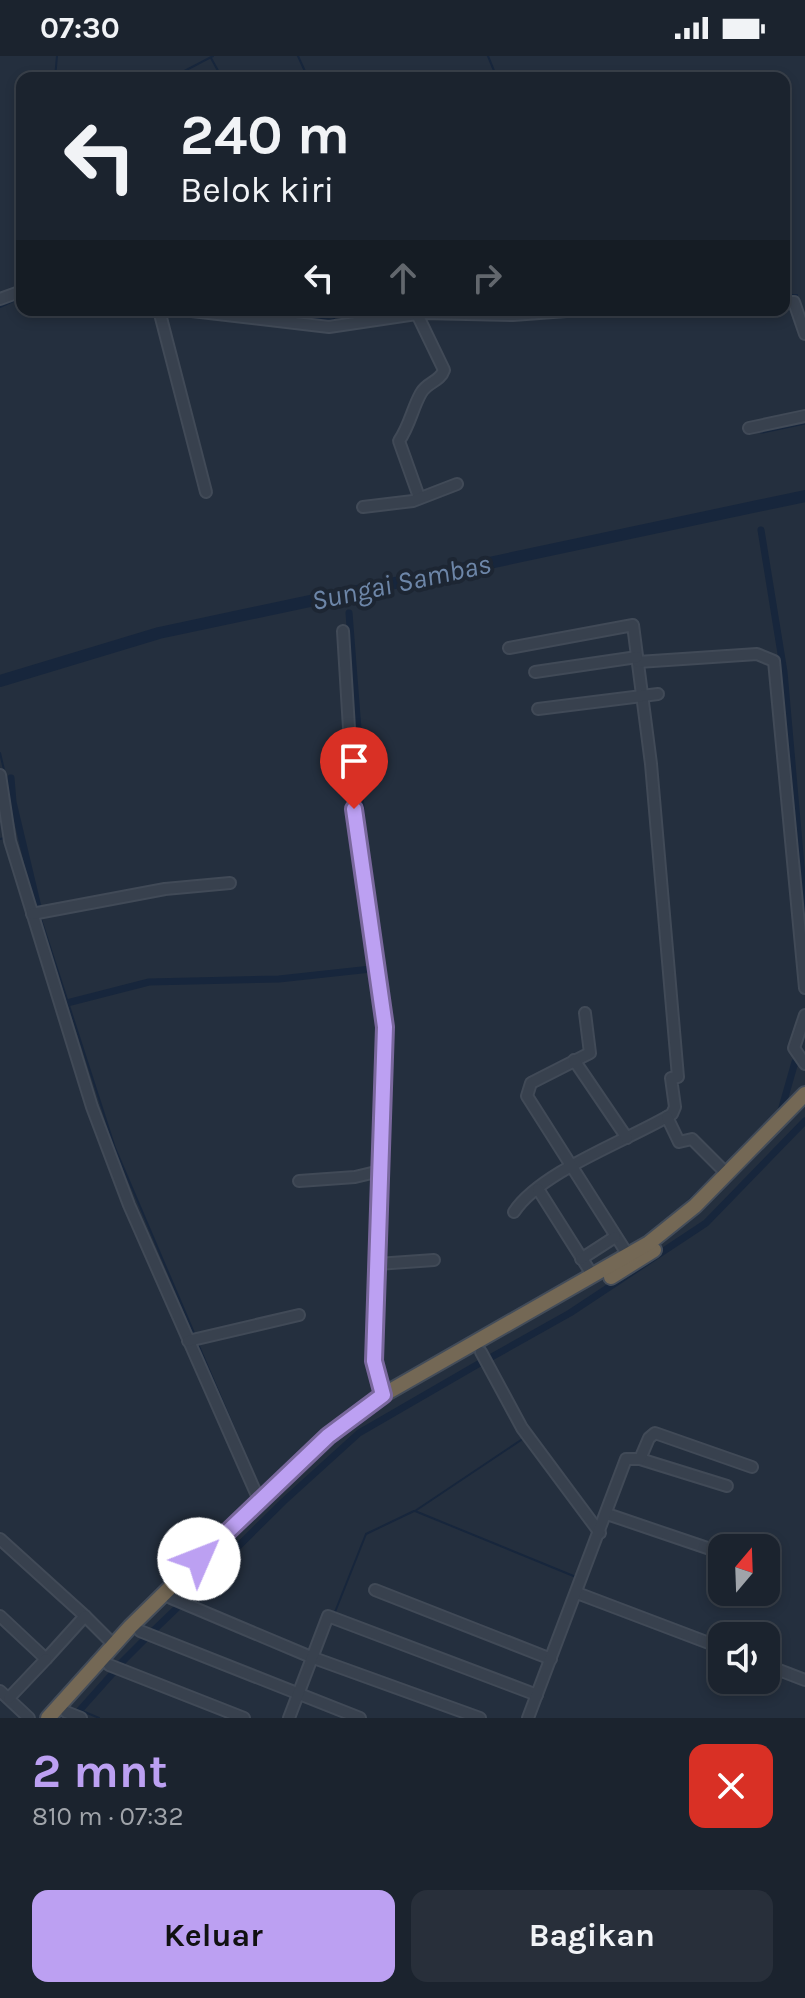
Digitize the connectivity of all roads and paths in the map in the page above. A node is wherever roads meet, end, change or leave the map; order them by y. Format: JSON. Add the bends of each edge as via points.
{"nodes":[{"id":1,"x":794,"y":302,"type":"edge"},
{"id":2,"x":161,"y":316,"type":"edge"},
{"id":3,"x":252,"y":316,"type":"edge"},
{"id":4,"x":406,"y":316,"type":"edge"},
{"id":5,"x":418,"y":316,"type":"edge"},
{"id":6,"x":805,"y":334,"type":"edge"},
{"id":7,"x":805,"y":416,"type":"edge"},
{"id":8,"x":749,"y":428,"type":"dead end"},
{"id":9,"x":457,"y":484,"type":"dead end"},
{"id":10,"x":206,"y":492,"type":"dead end"},
{"id":11,"x":419,"y":497,"type":"junction"},
{"id":12,"x":363,"y":507,"type":"dead end"},
{"id":13,"x":343,"y":631,"type":"dead end"},
{"id":14,"x":509,"y":648,"type":"dead end"},
{"id":15,"x":638,"y":659,"type":"junction"},
{"id":16,"x":535,"y":672,"type":"dead end"},
{"id":17,"x":658,"y":694,"type":"dead end"},
{"id":18,"x":642,"y":696,"type":"junction"},
{"id":19,"x":538,"y":709,"type":"dead end"},
{"id":20,"x":0,"y":775,"type":"edge"},
{"id":21,"x":4,"y":836,"type":"edge"},
{"id":22,"x":230,"y":883,"type":"dead end"},
{"id":23,"x":32,"y":914,"type":"junction"},
{"id":24,"x":805,"y":988,"type":"edge"},
{"id":25,"x":585,"y":1013,"type":"dead end"},
{"id":26,"x":805,"y":1015,"type":"edge"},
{"id":27,"x":574,"y":1060,"type":"junction"},
{"id":28,"x":805,"y":1064,"type":"edge"},
{"id":29,"x":802,"y":1103,"type":"edge"},
{"id":30,"x":667,"y":1117,"type":"junction"},
{"id":31,"x":627,"y":1138,"type":"junction"},
{"id":32,"x":572,"y":1167,"type":"junction"},
{"id":33,"x":380,"y":1171,"type":"junction"},
{"id":34,"x":727,"y":1174,"type":"junction"},
{"id":35,"x":299,"y":1181,"type":"dead end"},
{"id":36,"x":538,"y":1189,"type":"junction"},
{"id":37,"x":514,"y":1212,"type":"dead end"},
{"id":38,"x":615,"y":1237,"type":"junction"},
{"id":39,"x":628,"y":1255,"type":"junction"},
{"id":40,"x":581,"y":1259,"type":"junction"},
{"id":41,"x":434,"y":1260,"type":"dead end"},
{"id":42,"x":377,"y":1264,"type":"junction"},
{"id":43,"x":593,"y":1276,"type":"junction"},
{"id":44,"x":299,"y":1315,"type":"dead end"},
{"id":45,"x":512,"y":1328,"type":"junction"},
{"id":46,"x":188,"y":1341,"type":"junction"},
{"id":47,"x":481,"y":1352,"type":"junction"},
{"id":48,"x":383,"y":1395,"type":"junction"},
{"id":49,"x":640,"y":1459,"type":"junction"},
{"id":50,"x":752,"y":1467,"type":"dead end"},
{"id":51,"x":293,"y":1474,"type":"junction"},
{"id":52,"x":727,"y":1486,"type":"dead end"},
{"id":53,"x":259,"y":1500,"type":"junction"},
{"id":54,"x":607,"y":1514,"type":"junction"},
{"id":55,"x":600,"y":1533,"type":"junction"},
{"id":56,"x":0,"y":1539,"type":"edge"},
{"id":57,"x":708,"y":1548,"type":"edge"},
{"id":58,"x":375,"y":1590,"type":"dead end"},
{"id":59,"x":577,"y":1593,"type":"junction"},
{"id":60,"x":171,"y":1598,"type":"junction"},
{"id":61,"x":0,"y":1616,"type":"edge"},
{"id":62,"x":85,"y":1616,"type":"junction"},
{"id":63,"x":140,"y":1631,"type":"junction"},
{"id":64,"x":708,"y":1643,"type":"edge"},
{"id":65,"x":114,"y":1645,"type":"junction"},
{"id":66,"x":311,"y":1657,"type":"junction"},
{"id":67,"x":46,"y":1659,"type":"junction"},
{"id":68,"x":551,"y":1659,"type":"junction"},
{"id":69,"x":109,"y":1665,"type":"junction"},
{"id":70,"x":780,"y":1670,"type":"edge"},
{"id":71,"x":805,"y":1680,"type":"edge"},
{"id":72,"x":4,"y":1694,"type":"edge"},
{"id":73,"x":297,"y":1695,"type":"junction"},
{"id":74,"x":537,"y":1695,"type":"junction"},
{"id":75,"x":63,"y":1715,"type":"edge"},
{"id":76,"x":29,"y":1718,"type":"edge"},
{"id":77,"x":48,"y":1718,"type":"edge"},
{"id":78,"x":81,"y":1718,"type":"edge"},
{"id":79,"x":244,"y":1718,"type":"edge"},
{"id":80,"x":289,"y":1718,"type":"edge"},
{"id":81,"x":360,"y":1718,"type":"edge"},
{"id":82,"x":480,"y":1718,"type":"edge"},
{"id":83,"x":528,"y":1718,"type":"edge"}],
"edges":[{"from":1,"to":6,"type":"street"},
{"from":2,"to":10,"type":"street"},
{"from":3,"to":4,"type":"street","via":[[343,327]]},
{"from":5,"to":11,"type":"street","via":[[444,370],[421,392],[399,441]]},
{"from":7,"to":8,"type":"street"},
{"from":9,"to":11,"type":"street"},
{"from":11,"to":12,"type":"street"},
{"from":13,"to":33,"type":"street","via":[[354,809],[385,1027]]},
{"from":14,"to":15,"type":"street","via":[[633,625]]},
{"from":15,"to":16,"type":"street"},
{"from":15,"to":18,"type":"street"},
{"from":15,"to":24,"type":"street","via":[[757,654],[774,661]]},
{"from":17,"to":18,"type":"street"},
{"from":18,"to":19,"type":"street"},
{"from":18,"to":30,"type":"street","via":[[678,1077],[671,1078],[675,1107]]},
{"from":20,"to":21,"type":"street"},
{"from":21,"to":23,"type":"street"},
{"from":22,"to":23,"type":"street","via":[[165,889]]},
{"from":23,"to":46,"type":"street","via":[[92,1107]]},
{"from":25,"to":27,"type":"street","via":[[591,1051]]},
{"from":26,"to":28,"type":"street","via":[[794,1048]]},
{"from":27,"to":31,"type":"street"},
{"from":27,"to":32,"type":"street","via":[[531,1083],[526,1091]]},
{"from":29,"to":34,"type":"highway"},
{"from":29,"to":45,"type":"highway","via":[[671,1238]]},
{"from":30,"to":31,"type":"street"},
{"from":30,"to":34,"type":"street","via":[[679,1142],[692,1139]]},
{"from":31,"to":32,"type":"street"},
{"from":32,"to":36,"type":"street"},
{"from":32,"to":38,"type":"street"},
{"from":33,"to":35,"type":"street"},
{"from":33,"to":42,"type":"street"},
{"from":34,"to":39,"type":"highway","via":[[671,1227]]},
{"from":36,"to":37,"type":"street"},
{"from":36,"to":40,"type":"street"},
{"from":38,"to":39,"type":"street"},
{"from":38,"to":40,"type":"street"},
{"from":39,"to":43,"type":"highway"},
{"from":40,"to":43,"type":"street"},
{"from":41,"to":42,"type":"street"},
{"from":42,"to":48,"type":"street","via":[[374,1361]]},
{"from":43,"to":45,"type":"highway"},
{"from":44,"to":46,"type":"street"},
{"from":45,"to":47,"type":"highway"},
{"from":45,"to":48,"type":"highway"},
{"from":46,"to":53,"type":"street"},
{"from":47,"to":51,"type":"highway","via":[[364,1417]]},
{"from":47,"to":55,"type":"street","via":[[522,1428]]},
{"from":48,"to":51,"type":"highway","via":[[345,1421]]},
{"from":49,"to":50,"type":"street","via":[[655,1433]]},
{"from":49,"to":52,"type":"street"},
{"from":49,"to":54,"type":"street","via":[[626,1459]]},
{"from":51,"to":53,"type":"highway"},
{"from":51,"to":60,"type":"highway"},
{"from":53,"to":65,"type":"highway"},
{"from":54,"to":55,"type":"street"},
{"from":54,"to":57,"type":"street"},
{"from":55,"to":59,"type":"street"},
{"from":56,"to":62,"type":"street"},
{"from":58,"to":68,"type":"street"},
{"from":59,"to":64,"type":"street"},
{"from":59,"to":68,"type":"street"},
{"from":60,"to":63,"type":"highway"},
{"from":60,"to":66,"type":"street"},
{"from":61,"to":67,"type":"street"},
{"from":62,"to":65,"type":"street"},
{"from":62,"to":67,"type":"street"},
{"from":63,"to":69,"type":"highway"},
{"from":63,"to":73,"type":"street"},
{"from":65,"to":77,"type":"highway"},
{"from":66,"to":73,"type":"street"},
{"from":66,"to":74,"type":"street","via":[[328,1616]]},
{"from":66,"to":82,"type":"street"},
{"from":67,"to":72,"type":"street"},
{"from":68,"to":74,"type":"street"},
{"from":69,"to":75,"type":"highway"},
{"from":69,"to":79,"type":"street"},
{"from":70,"to":71,"type":"street"},
{"from":72,"to":76,"type":"street"},
{"from":73,"to":80,"type":"street"},
{"from":73,"to":81,"type":"street"},
{"from":74,"to":83,"type":"street"},
{"from":75,"to":78,"type":"street"}]}
